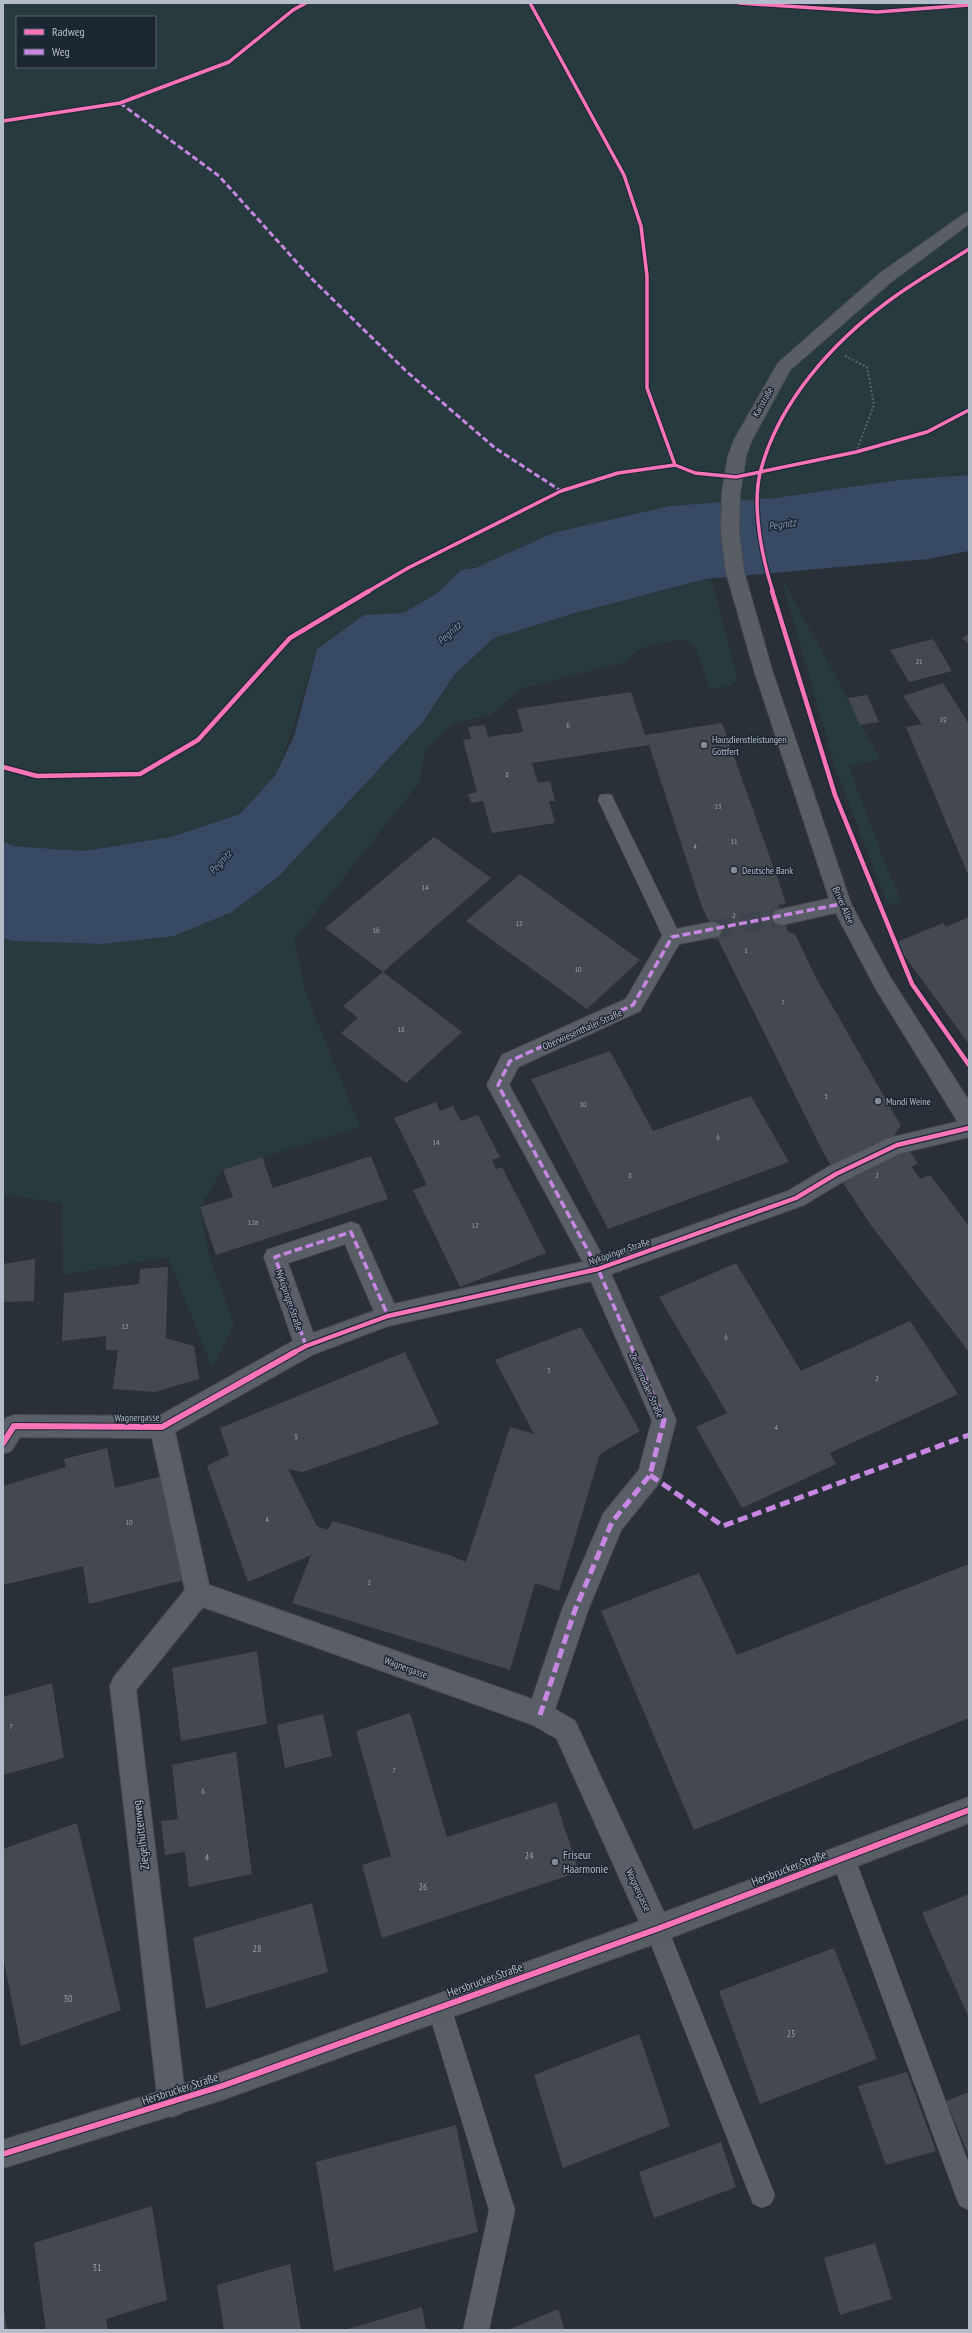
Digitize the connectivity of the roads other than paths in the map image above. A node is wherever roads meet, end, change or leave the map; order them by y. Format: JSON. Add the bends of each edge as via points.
{"nodes":[{"id":1,"x":969,"y":217,"type":"edge"},
{"id":2,"x":763,"y":670,"type":"joint"},
{"id":3,"x":606,"y":800,"type":"dead end"},
{"id":4,"x":841,"y":904,"type":"junction"},
{"id":5,"x":782,"y":917,"type":"tunnel mouth"},
{"id":6,"x":712,"y":930,"type":"tunnel mouth"},
{"id":7,"x":672,"y":937,"type":"junction"},
{"id":8,"x":510,"y":1061,"type":"joint"},
{"id":9,"x":969,"y":1120,"type":"edge"},
{"id":10,"x":969,"y":1128,"type":"edge"},
{"id":11,"x":598,"y":1269,"type":"junction"},
{"id":12,"x":388,"y":1316,"type":"junction"},
{"id":13,"x":306,"y":1346,"type":"junction"},
{"id":14,"x":267,"y":1369,"type":"joint"},
{"id":15,"x":162,"y":1427,"type":"junction"},
{"id":16,"x":7,"y":1429,"type":"edge"},
{"id":17,"x":198,"y":1593,"type":"junction"},
{"id":18,"x":540,"y":1715,"type":"junction"},
{"id":19,"x":969,"y":1810,"type":"edge"},
{"id":20,"x":843,"y":1858,"type":"junction"},
{"id":21,"x":657,"y":1929,"type":"junction"},
{"id":22,"x":439,"y":2007,"type":"junction"},
{"id":23,"x":172,"y":2103,"type":"junction"},
{"id":24,"x":3,"y":2154,"type":"edge"},
{"id":25,"x":762,"y":2194,"type":"dead end"},
{"id":26,"x":969,"y":2197,"type":"edge"},
{"id":27,"x":476,"y":2330,"type":"edge"}],
"edges":[{"from":1,"to":2,"type":"main road","name":"Karlstraße","via":[[885,278],[784,367],[743,440],[737,456],[731,493],[730,532],[735,572]]},
{"from":2,"to":4,"type":"main road","name":"Briver Allee"},
{"from":3,"to":7,"type":"lane"},
{"from":4,"to":5,"type":"street"},
{"from":4,"to":9,"type":"main road","name":"Briver Allee","via":[[883,983]]},
{"from":6,"to":7,"type":"street"},
{"from":7,"to":8,"type":"street","name":"Oberwiesenthaler Straße","via":[[633,1006]]},
{"from":8,"to":11,"type":"street","name":"Zeulenrodaer Straße","via":[[498,1085]]},
{"from":10,"to":11,"type":"street","name":"Nyköpinger Straße","via":[[898,1145],[836,1174],[796,1198]]},
{"from":11,"to":12,"type":"street","name":"Nyköpinger Straße"},
{"from":11,"to":18,"type":"street","name":"Zeulenrodaer Straße","via":[[664,1420],[650,1474],[612,1522],[578,1602]]},
{"from":12,"to":13,"type":"street","name":"Nyköpinger Straße"},
{"from":12,"to":13,"type":"street","name":"Nyköpinger Straße","via":[[351,1232],[275,1257]]},
{"from":13,"to":14,"type":"street","name":"Nyköpinger Straße"},
{"from":14,"to":15,"type":"street","name":"Wagnergasse"},
{"from":15,"to":16,"type":"street","name":"Wagnergasse"},
{"from":15,"to":17,"type":"street","name":"Wagnergasse"},
{"from":17,"to":18,"type":"street","name":"Wagnergasse"},
{"from":17,"to":23,"type":"street","name":"Ziegelhüttenweg","via":[[123,1686]]},
{"from":18,"to":21,"type":"street","name":"Wagnergasse","via":[[566,1730]]},
{"from":19,"to":20,"type":"main road","name":"Hersbrucker Straße"},
{"from":20,"to":21,"type":"main road","name":"Hersbrucker Straße"},
{"from":20,"to":26,"type":"lane"},
{"from":21,"to":22,"type":"main road","name":"Hersbrucker Straße"},
{"from":21,"to":25,"type":"lane"},
{"from":22,"to":23,"type":"main road","name":"Hersbrucker Straße"},
{"from":22,"to":27,"type":"lane","via":[[502,2210]]},
{"from":23,"to":24,"type":"main road","name":"Hersbrucker Straße"}]}
